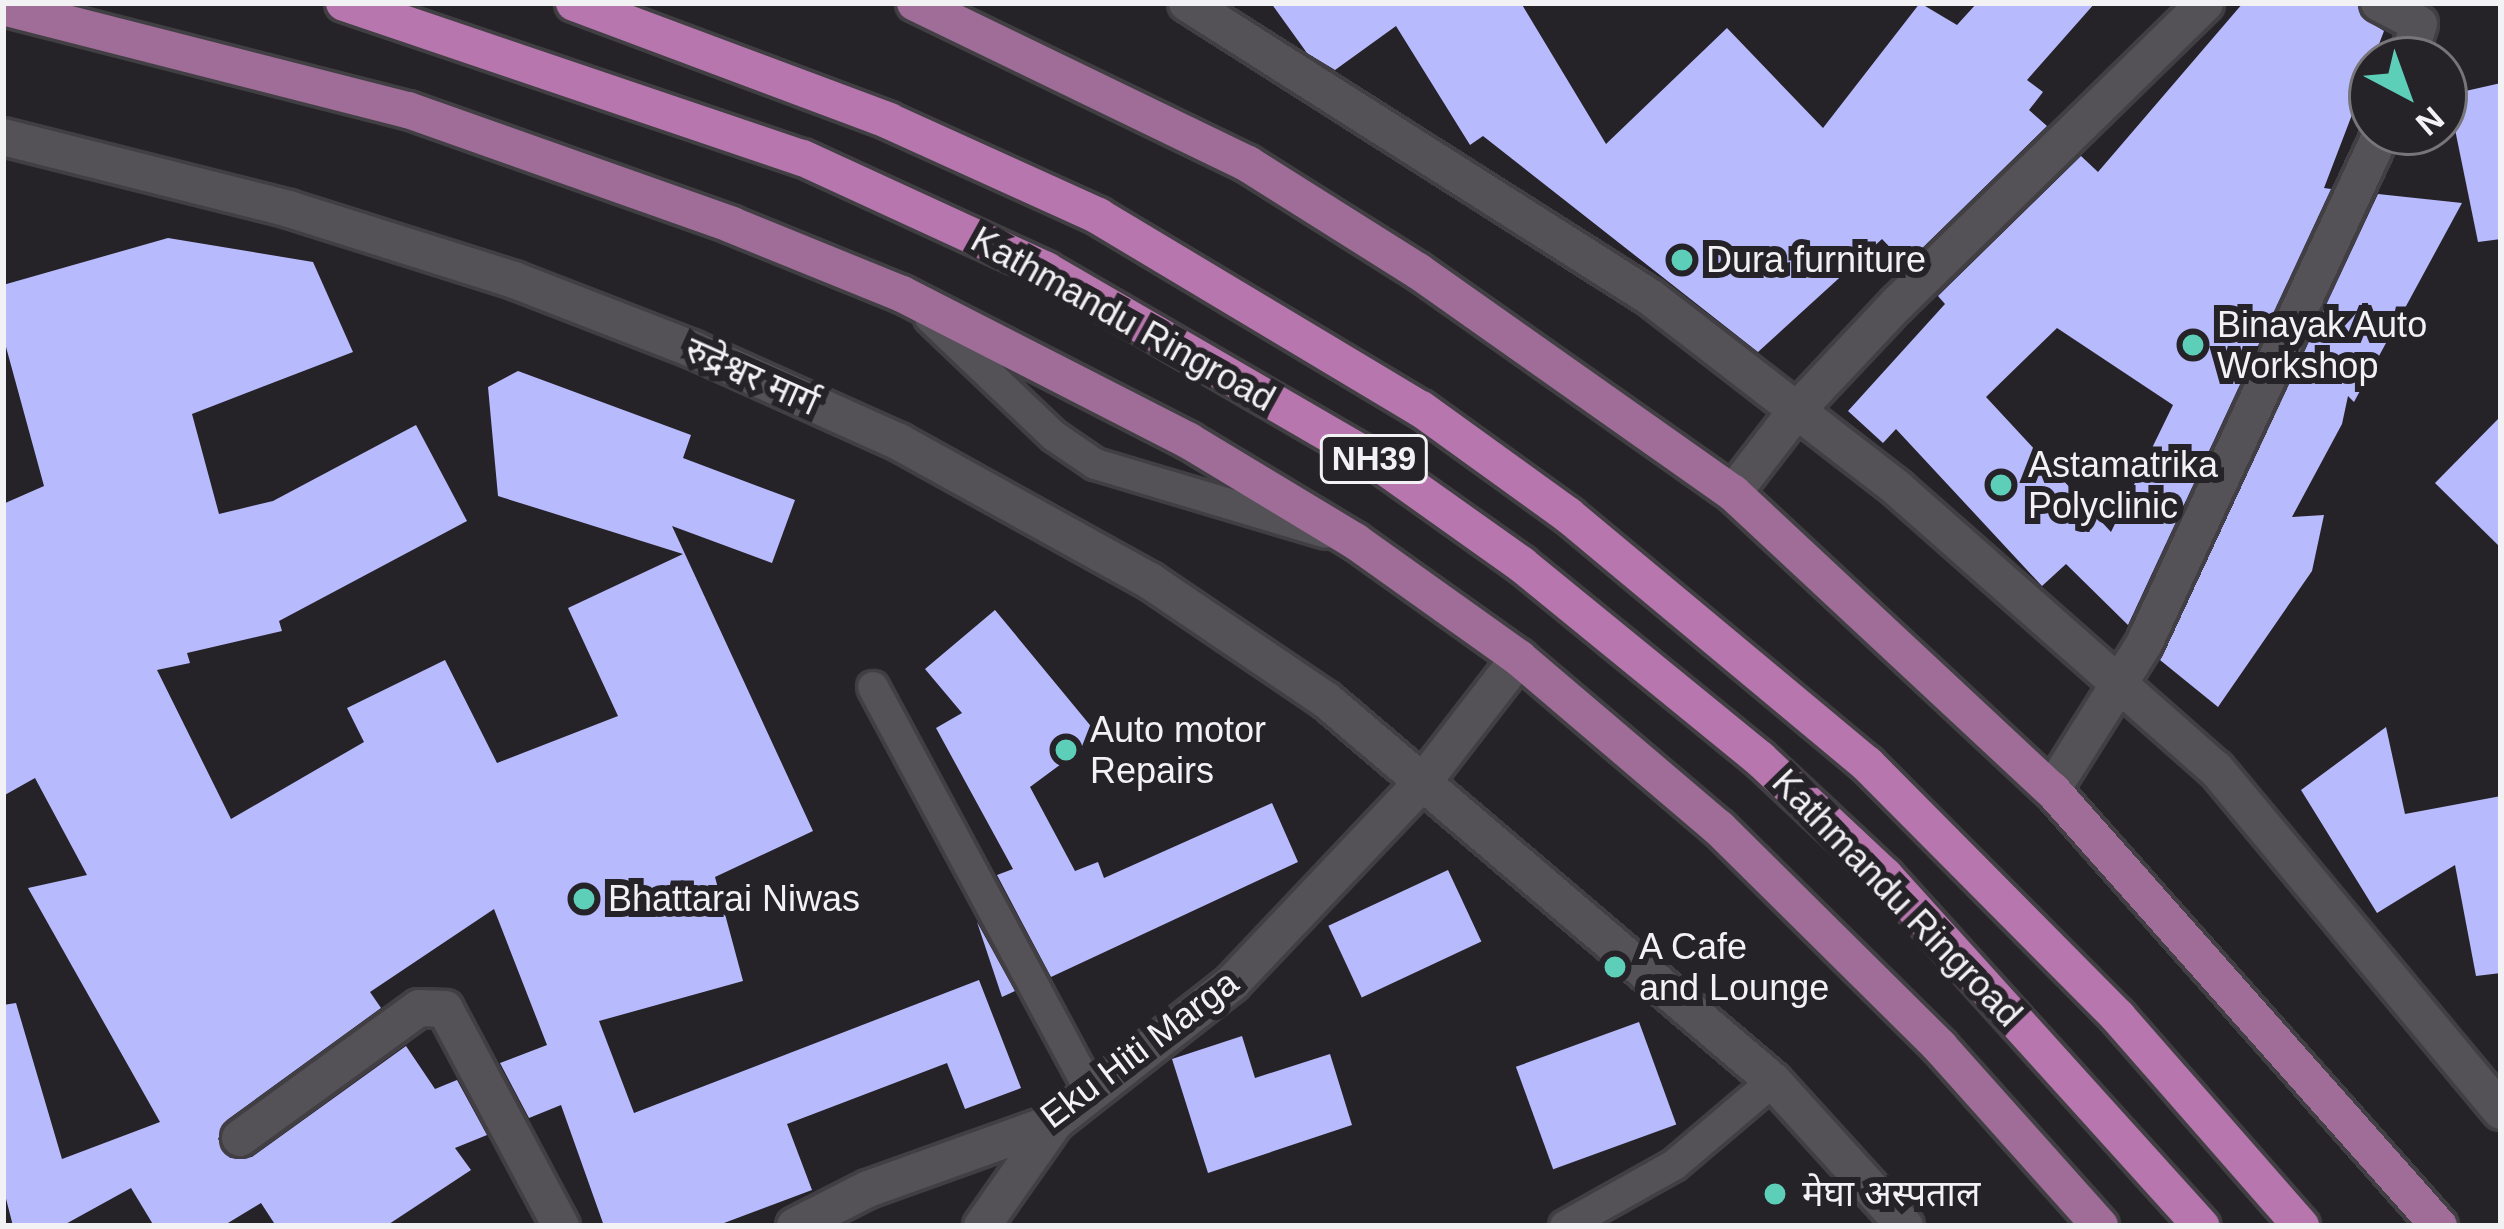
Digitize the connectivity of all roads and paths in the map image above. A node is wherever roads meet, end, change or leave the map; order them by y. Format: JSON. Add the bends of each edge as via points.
{"nodes":[{"id":1,"x":344,"y":3,"type":"edge"},
{"id":2,"x":574,"y":3,"type":"edge"},
{"id":3,"x":915,"y":3,"type":"edge"},
{"id":4,"x":1187,"y":3,"type":"edge"},
{"id":5,"x":2204,"y":3,"type":"edge"},
{"id":6,"x":2379,"y":3,"type":"edge"},
{"id":7,"x":3,"y":7,"type":"edge"},
{"id":8,"x":2423,"y":14,"type":"edge"},
{"id":9,"x":3,"y":137,"type":"edge"},
{"id":10,"x":2371,"y":156,"type":"edge"},
{"id":11,"x":902,"y":294,"type":"junction"},
{"id":12,"x":1797,"y":410,"type":"junction"},
{"id":13,"x":1733,"y":494,"type":"junction"},
{"id":14,"x":1355,"y":542,"type":"junction"},
{"id":15,"x":1519,"y":658,"type":"junction"},
{"id":16,"x":2120,"y":681,"type":"junction"},
{"id":17,"x":873,"y":687,"type":"dead end"},
{"id":18,"x":1423,"y":782,"type":"junction"},
{"id":19,"x":2052,"y":790,"type":"junction"},
{"id":20,"x":1773,"y":1081,"type":"junction"},
{"id":21,"x":1092,"y":1093,"type":"junction"},
{"id":22,"x":2501,"y":1111,"type":"edge"},
{"id":23,"x":1055,"y":1122,"type":"junction"},
{"id":24,"x":240,"y":1138,"type":"dead end"},
{"id":25,"x":561,"y":1226,"type":"edge"},
{"id":26,"x":795,"y":1226,"type":"edge"},
{"id":27,"x":982,"y":1226,"type":"edge"},
{"id":28,"x":1564,"y":1226,"type":"edge"},
{"id":29,"x":1905,"y":1226,"type":"edge"},
{"id":30,"x":2100,"y":1226,"type":"edge"},
{"id":31,"x":2201,"y":1226,"type":"edge"},
{"id":32,"x":2301,"y":1226,"type":"edge"},
{"id":33,"x":2439,"y":1226,"type":"edge"}],
"edges":[{"from":1,"to":31,"type":"highway","name":"Kathmandu Ringroad","number":"NH39","via":[[803,158],[1046,270],[1376,460],[1521,564],[1760,759],[1885,876]]},
{"from":2,"to":32,"type":"highway","name":"Kathmandu Ringroad","number":"NH39","via":[[889,121],[1098,216],[1326,346],[1458,436],[1716,633],[1867,764],[2118,1017]]},
{"from":3,"to":13,"type":"main road","via":[[1248,164],[1515,337]]},
{"from":4,"to":12,"type":"street","via":[[1522,211]]},
{"from":5,"to":12,"type":"street"},
{"from":6,"to":8,"type":"street"},
{"from":7,"to":11,"type":"main road","via":[[408,110]]},
{"from":9,"to":18,"type":"street","name":"रुद्रेश्वर मार्ग","via":[[290,208],[514,280],[899,442],[1150,581],[1326,700]]},
{"from":10,"to":16,"type":"street"},
{"from":11,"to":14,"type":"main road","via":[[1052,366]]},
{"from":11,"to":14,"type":"lane","via":[[1054,436],[1095,464]]},
{"from":12,"to":13,"type":"street"},
{"from":12,"to":16,"type":"street"},
{"from":13,"to":19,"type":"main road"},
{"from":14,"to":15,"type":"main road"},
{"from":15,"to":18,"type":"street","name":"Eku Hiti Marga"},
{"from":15,"to":30,"type":"main road","via":[[1719,828],[1940,1047]]},
{"from":16,"to":19,"type":"street"},
{"from":16,"to":22,"type":"street","via":[[2216,770]]},
{"from":17,"to":21,"type":"lane"},
{"from":18,"to":20,"type":"street","name":"रुद्रेश्वर मार्ग"},
{"from":18,"to":21,"type":"street","name":"Eku Hiti Marga","via":[[1232,983]]},
{"from":19,"to":33,"type":"main road"},
{"from":20,"to":28,"type":"lane","via":[[1674,1165]]},
{"from":20,"to":29,"type":"street","name":"रुद्रेश्वर मार्ग"},
{"from":21,"to":23,"type":"street","name":"Eku Hiti Marga"},
{"from":23,"to":26,"type":"street","name":"Eku Hiti Marga","via":[[868,1190]]},
{"from":23,"to":27,"type":"street"},
{"from":24,"to":25,"type":"street","via":[[419,1008],[445,1009]]}]}
